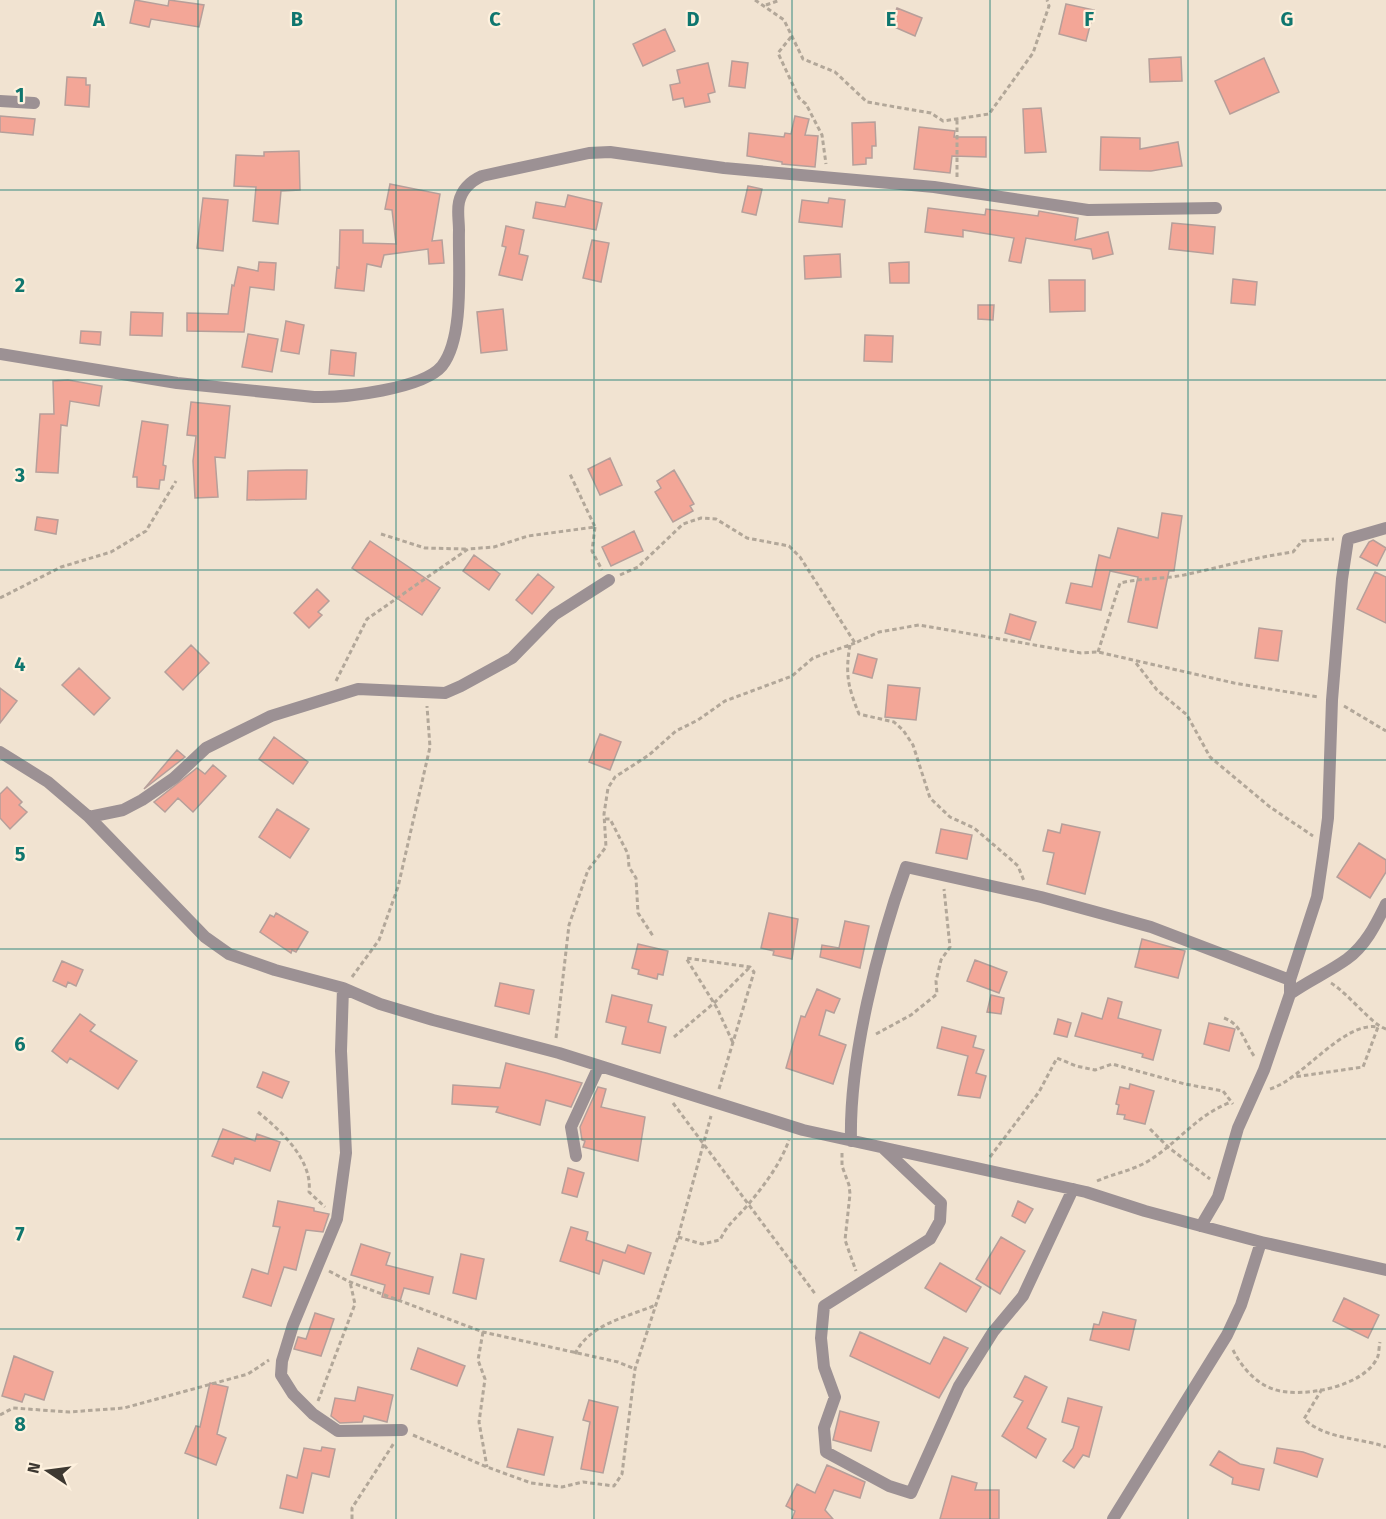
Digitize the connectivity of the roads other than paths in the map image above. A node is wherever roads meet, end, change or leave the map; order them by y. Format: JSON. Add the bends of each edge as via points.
{"nodes":[{"id":1,"x":0,"y":101,"type":"edge"},
{"id":2,"x":34,"y":103,"type":"dead end"},
{"id":3,"x":1216,"y":208,"type":"dead end"},
{"id":4,"x":0,"y":354,"type":"edge"},
{"id":5,"x":1386,"y":528,"type":"edge"},
{"id":6,"x":609,"y":580,"type":"road end"},
{"id":7,"x":0,"y":752,"type":"edge"},
{"id":8,"x":89,"y":817,"type":"junction"},
{"id":9,"x":1386,"y":904,"type":"edge"},
{"id":10,"x":1290,"y":980,"type":"junction"},
{"id":11,"x":343,"y":988,"type":"junction"},
{"id":12,"x":1290,"y":994,"type":"junction"},
{"id":13,"x":599,"y":1066,"type":"junction"},
{"id":14,"x":848,"y":1140,"type":"junction"},
{"id":15,"x":881,"y":1147,"type":"junction"},
{"id":16,"x":576,"y":1156,"type":"dead end"},
{"id":17,"x":1076,"y":1189,"type":"junction"},
{"id":18,"x":1201,"y":1226,"type":"junction"},
{"id":19,"x":1261,"y":1242,"type":"junction"},
{"id":20,"x":1386,"y":1270,"type":"edge"},
{"id":21,"x":402,"y":1430,"type":"road end"},
{"id":22,"x":1113,"y":1519,"type":"edge"}],
"edges":[{"from":1,"to":2,"type":"street"},
{"from":3,"to":4,"type":"street","via":[[1088,210],[957,190],[724,168],[610,152],[589,153],[472,180],[459,201],[458,301],[447,357],[427,377],[404,385],[335,398],[305,397],[177,383]]},
{"from":5,"to":10,"type":"street","via":[[1348,539],[1341,579],[1325,843],[1317,897]]},
{"from":6,"to":8,"type":"street","via":[[554,615],[512,658],[445,693],[358,690],[271,716],[206,748],[174,778],[142,800],[123,810]]},
{"from":7,"to":8,"type":"street","via":[[48,782]]},
{"from":8,"to":11,"type":"street","via":[[205,937],[229,954]]},
{"from":9,"to":12,"type":"street","via":[[1354,953]]},
{"from":10,"to":12,"type":"street"},
{"from":10,"to":14,"type":"street","via":[[1151,927],[906,867],[881,949],[860,1040]]},
{"from":11,"to":13,"type":"street","via":[[380,1004]]},
{"from":11,"to":21,"type":"street","via":[[341,1051],[346,1153],[337,1219],[317,1264],[280,1375],[313,1414],[338,1431]]},
{"from":12,"to":18,"type":"street","via":[[1221,1187]]},
{"from":13,"to":14,"type":"street"},
{"from":13,"to":16,"type":"street","via":[[571,1127]]},
{"from":14,"to":15,"type":"street"},
{"from":15,"to":17,"type":"street"},
{"from":15,"to":17,"type":"street","via":[[942,1203],[940,1221],[930,1239],[824,1306],[824,1366],[835,1397],[825,1428],[826,1452],[889,1486],[911,1493],[975,1357],[1023,1296]]},
{"from":17,"to":18,"type":"street"},
{"from":18,"to":19,"type":"street"},
{"from":19,"to":20,"type":"street"},
{"from":19,"to":22,"type":"street","via":[[1227,1335]]}]}
